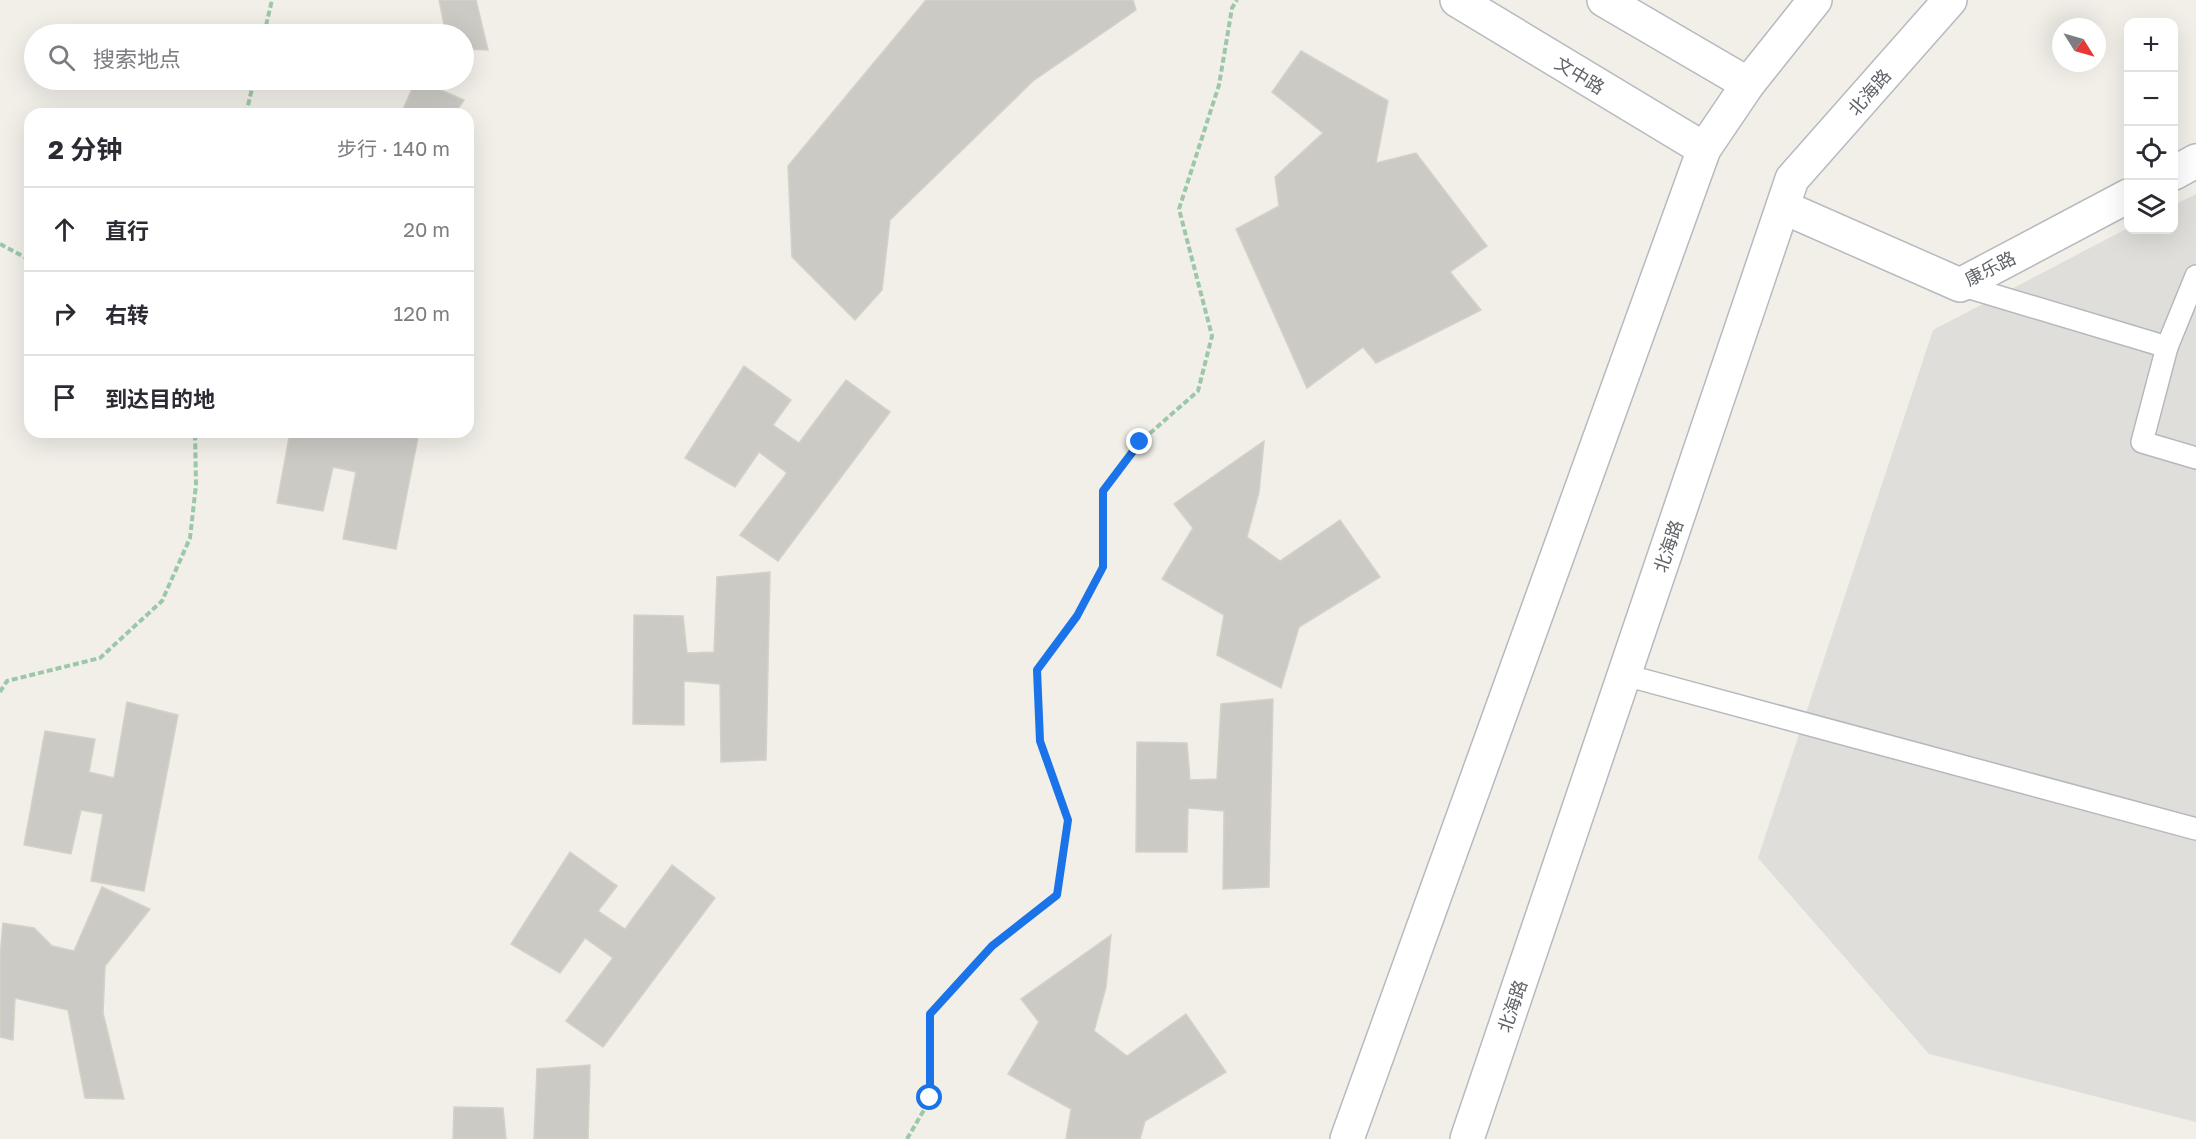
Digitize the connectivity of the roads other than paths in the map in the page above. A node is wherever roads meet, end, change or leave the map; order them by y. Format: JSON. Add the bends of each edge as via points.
{"nodes":[{"id":1,"x":1457,"y":0,"type":"edge"},
{"id":2,"x":1604,"y":0,"type":"edge"},
{"id":3,"x":1815,"y":0,"type":"edge"},
{"id":4,"x":1950,"y":0,"type":"edge"},
{"id":5,"x":1748,"y":84,"type":"junction"},
{"id":6,"x":1704,"y":149,"type":"junction"},
{"id":7,"x":2196,"y":161,"type":"edge"},
{"id":8,"x":2178,"y":171,"type":"edge"},
{"id":9,"x":2124,"y":198,"type":"edge"},
{"id":10,"x":1783,"y":207,"type":"junction"},
{"id":11,"x":1960,"y":285,"type":"junction"},
{"id":12,"x":2194,"y":285,"type":"edge"},
{"id":13,"x":2167,"y":347,"type":"junction"},
{"id":14,"x":2196,"y":458,"type":"edge"},
{"id":15,"x":1625,"y":675,"type":"junction"},
{"id":16,"x":2196,"y":830,"type":"edge"},
{"id":17,"x":1347,"y":1139,"type":"edge"},
{"id":18,"x":1467,"y":1139,"type":"edge"}],
"edges":[{"from":1,"to":6,"type":"main road","name":"文中路"},
{"from":2,"to":5,"type":"main road"},
{"from":3,"to":5,"type":"main road"},
{"from":4,"to":10,"type":"main road","name":"北海路","via":[[1792,179]]},
{"from":5,"to":6,"type":"main road"},
{"from":6,"to":17,"type":"main road"},
{"from":7,"to":8,"type":"main road"},
{"from":9,"to":11,"type":"main road","name":"康乐路"},
{"from":10,"to":11,"type":"main road","name":"康乐路"},
{"from":10,"to":15,"type":"main road","name":"北海路"},
{"from":11,"to":13,"type":"lane"},
{"from":12,"to":13,"type":"lane"},
{"from":13,"to":14,"type":"lane","via":[[2142,442]]},
{"from":15,"to":16,"type":"lane"},
{"from":15,"to":18,"type":"main road","name":"北海路"}]}
